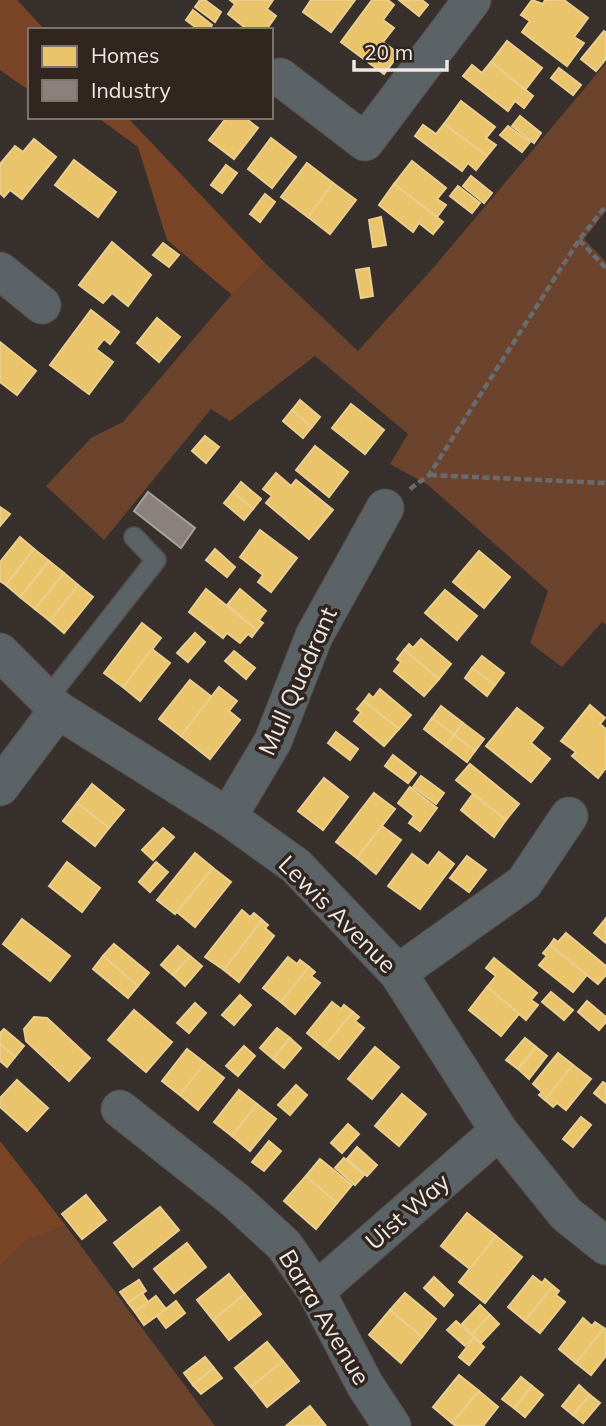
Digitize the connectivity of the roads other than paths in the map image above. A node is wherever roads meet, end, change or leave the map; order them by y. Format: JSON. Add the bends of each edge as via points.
{"nodes":[{"id":1,"x":472,"y":0,"type":"edge"},
{"id":2,"x":280,"y":77,"type":"dead end"},
{"id":3,"x":0,"y":271,"type":"edge"},
{"id":4,"x":42,"y":305,"type":"dead end"},
{"id":5,"x":385,"y":508,"type":"road end"},
{"id":6,"x":134,"y":537,"type":"dead end"},
{"id":7,"x":0,"y":652,"type":"edge"},
{"id":8,"x":52,"y":705,"type":"junction"},
{"id":9,"x":0,"y":787,"type":"edge"},
{"id":10,"x":569,"y":816,"type":"dead end"},
{"id":11,"x":228,"y":817,"type":"junction"},
{"id":12,"x":398,"y":973,"type":"junction"},
{"id":13,"x":120,"y":1109,"type":"dead end"},
{"id":14,"x":499,"y":1131,"type":"junction"},
{"id":15,"x":606,"y":1246,"type":"edge"},
{"id":16,"x":316,"y":1291,"type":"junction"},
{"id":17,"x":392,"y":1426,"type":"edge"}],
"edges":[{"from":1,"to":2,"type":"street","via":[[365,142]]},
{"from":3,"to":4,"type":"street"},
{"from":5,"to":11,"type":"street","name":"Mull Quadrant","via":[[314,636],[273,741]]},
{"from":6,"to":8,"type":"lane","via":[[156,560]]},
{"from":7,"to":8,"type":"street","name":"Lewis Avenue"},
{"from":8,"to":9,"type":"street"},
{"from":8,"to":11,"type":"street","name":"Lewis Avenue"},
{"from":10,"to":12,"type":"street","via":[[524,883]]},
{"from":11,"to":12,"type":"street","name":"Lewis Avenue","via":[[296,866]]},
{"from":12,"to":14,"type":"street","name":"Lewis Avenue"},
{"from":13,"to":16,"type":"street","name":"Barra Avenue","via":[[284,1245]]},
{"from":14,"to":15,"type":"street","name":"Lewis Avenue","via":[[566,1214]]},
{"from":14,"to":16,"type":"street","name":"Uist Way"},
{"from":16,"to":17,"type":"street","name":"Barra Avenue"}]}
